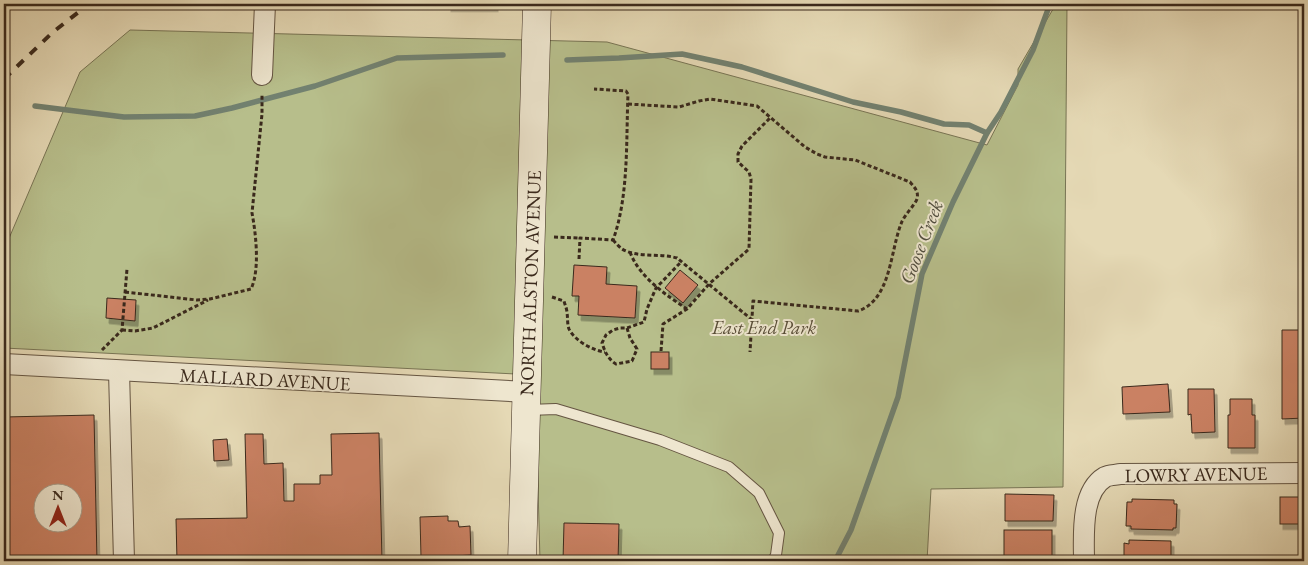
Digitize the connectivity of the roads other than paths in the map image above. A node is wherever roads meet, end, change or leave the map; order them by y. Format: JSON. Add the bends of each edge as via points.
{"nodes":[{"id":1,"x":265,"y":4,"type":"edge"},
{"id":2,"x":537,"y":4,"type":"edge"},
{"id":3,"x":262,"y":76,"type":"dead end"},
{"id":4,"x":4,"y":364,"type":"edge"},
{"id":5,"x":119,"y":371,"type":"junction"},
{"id":6,"x":527,"y":401,"type":"junction"},
{"id":7,"x":1304,"y":473,"type":"edge"},
{"id":8,"x":124,"y":561,"type":"edge"},
{"id":9,"x":522,"y":561,"type":"edge"},
{"id":10,"x":773,"y":561,"type":"edge"},
{"id":11,"x":1084,"y":561,"type":"edge"}],
"edges":[{"from":1,"to":3,"type":"street"},
{"from":2,"to":6,"type":"main road","name":"NORTH ALSTON AVENUE"},
{"from":4,"to":5,"type":"street","name":"MALLARD AVENUE"},
{"from":5,"to":6,"type":"street","name":"MALLARD AVENUE"},
{"from":5,"to":8,"type":"street"},
{"from":6,"to":9,"type":"main road","name":"NORTH ALSTON AVENUE"},
{"from":6,"to":10,"type":"lane","via":[[660,440],[729,467],[759,493],[779,533]]},
{"from":7,"to":11,"type":"street","name":"LOWRY AVENUE","via":[[1120,474],[1106,477],[1093,489],[1086,512]]}]}
